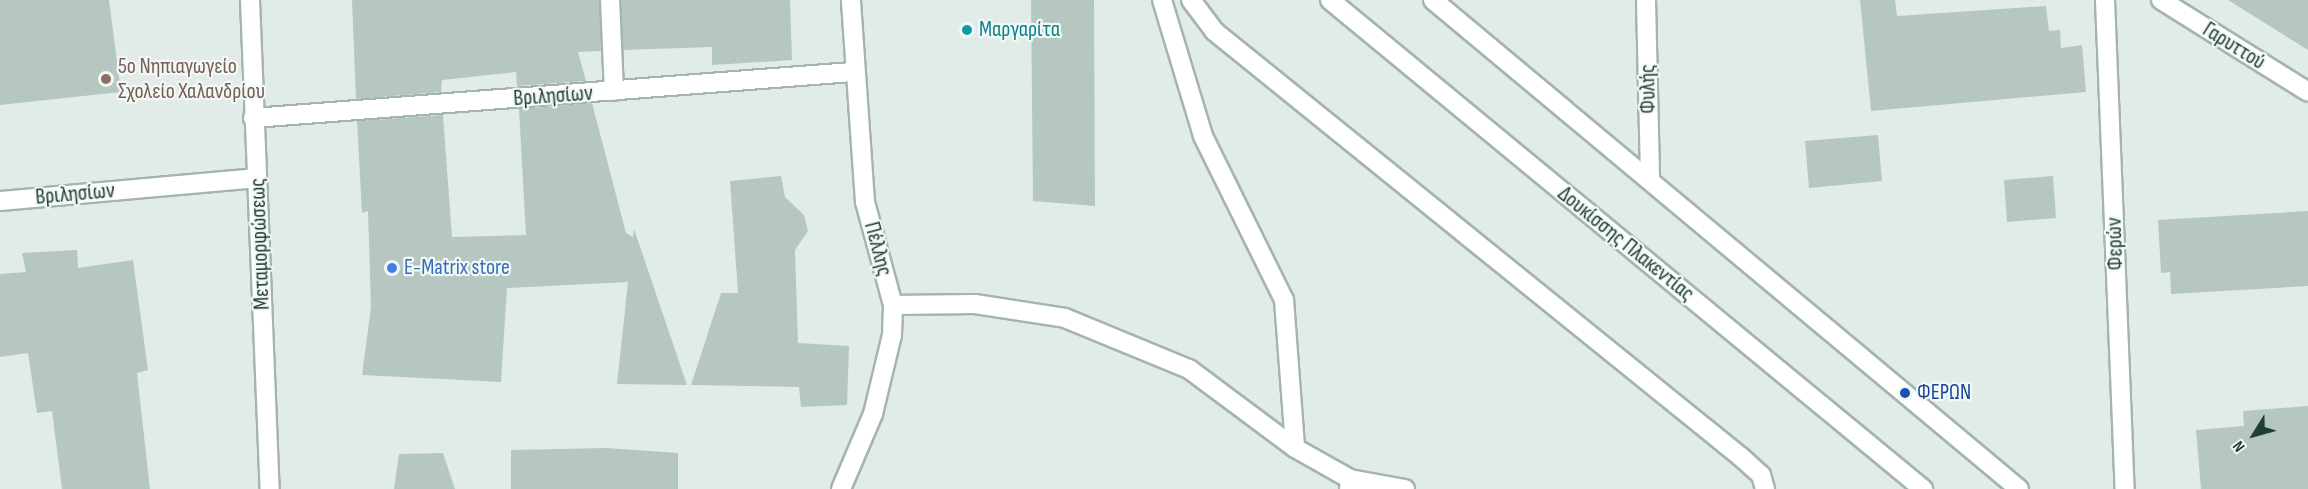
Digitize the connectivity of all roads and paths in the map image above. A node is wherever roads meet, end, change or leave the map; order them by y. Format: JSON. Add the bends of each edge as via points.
{"nodes":[{"id":1,"x":250,"y":0,"type":"edge"},
{"id":2,"x":610,"y":0,"type":"edge"},
{"id":3,"x":851,"y":0,"type":"edge"},
{"id":4,"x":1162,"y":0,"type":"edge"},
{"id":5,"x":1191,"y":0,"type":"edge"},
{"id":6,"x":1330,"y":0,"type":"edge"},
{"id":7,"x":1432,"y":0,"type":"edge"},
{"id":8,"x":1646,"y":0,"type":"edge"},
{"id":9,"x":2105,"y":0,"type":"edge"},
{"id":10,"x":2161,"y":0,"type":"edge"},
{"id":11,"x":852,"y":72,"type":"junction"},
{"id":12,"x":614,"y":91,"type":"junction"},
{"id":13,"x":2308,"y":92,"type":"edge"},
{"id":14,"x":253,"y":118,"type":"junction"},
{"id":15,"x":1650,"y":177,"type":"junction"},
{"id":16,"x":257,"y":178,"type":"junction"},
{"id":17,"x":0,"y":201,"type":"edge"},
{"id":18,"x":893,"y":305,"type":"junction"},
{"id":19,"x":1295,"y":448,"type":"junction"},
{"id":20,"x":1349,"y":484,"type":"edge"},
{"id":21,"x":270,"y":489,"type":"edge"},
{"id":22,"x":841,"y":489,"type":"edge"},
{"id":23,"x":1405,"y":489,"type":"edge"},
{"id":24,"x":1766,"y":489,"type":"edge"},
{"id":25,"x":1923,"y":489,"type":"edge"},
{"id":26,"x":2019,"y":489,"type":"edge"},
{"id":27,"x":2125,"y":489,"type":"edge"}],
"edges":[{"from":1,"to":14,"type":"street","name":"Μεταμορφώσεως"},
{"from":2,"to":12,"type":"street"},
{"from":3,"to":11,"type":"street","name":"Πέλλης"},
{"from":4,"to":19,"type":"street","via":[[1203,136],[1284,300]]},
{"from":5,"to":24,"type":"street","via":[[1214,31],[1741,457],[1761,475]]},
{"from":6,"to":25,"type":"street","name":"Δουκίσσης Πλακεντίας"},
{"from":7,"to":15,"type":"street"},
{"from":8,"to":15,"type":"street","name":"Φυλής"},
{"from":9,"to":27,"type":"street","name":"Φερών"},
{"from":10,"to":13,"type":"street","name":"Γαρυττού"},
{"from":11,"to":12,"type":"street","name":"Βριλησίων"},
{"from":11,"to":18,"type":"street","name":"Πέλλης","via":[[865,202]]},
{"from":12,"to":14,"type":"street","name":"Βριλησίων"},
{"from":14,"to":16,"type":"street","name":"Μεταμορφώσεως"},
{"from":15,"to":26,"type":"street"},
{"from":16,"to":17,"type":"street","name":"Βριλησίων"},
{"from":16,"to":21,"type":"street","name":"Μεταμορφώσεως"},
{"from":18,"to":19,"type":"street","via":[[975,304],[1065,318],[1189,369]]},
{"from":18,"to":22,"type":"street","name":"Πέλλης","via":[[892,336],[873,414]]},
{"from":19,"to":20,"type":"street"},
{"from":20,"to":23,"type":"street"}]}
